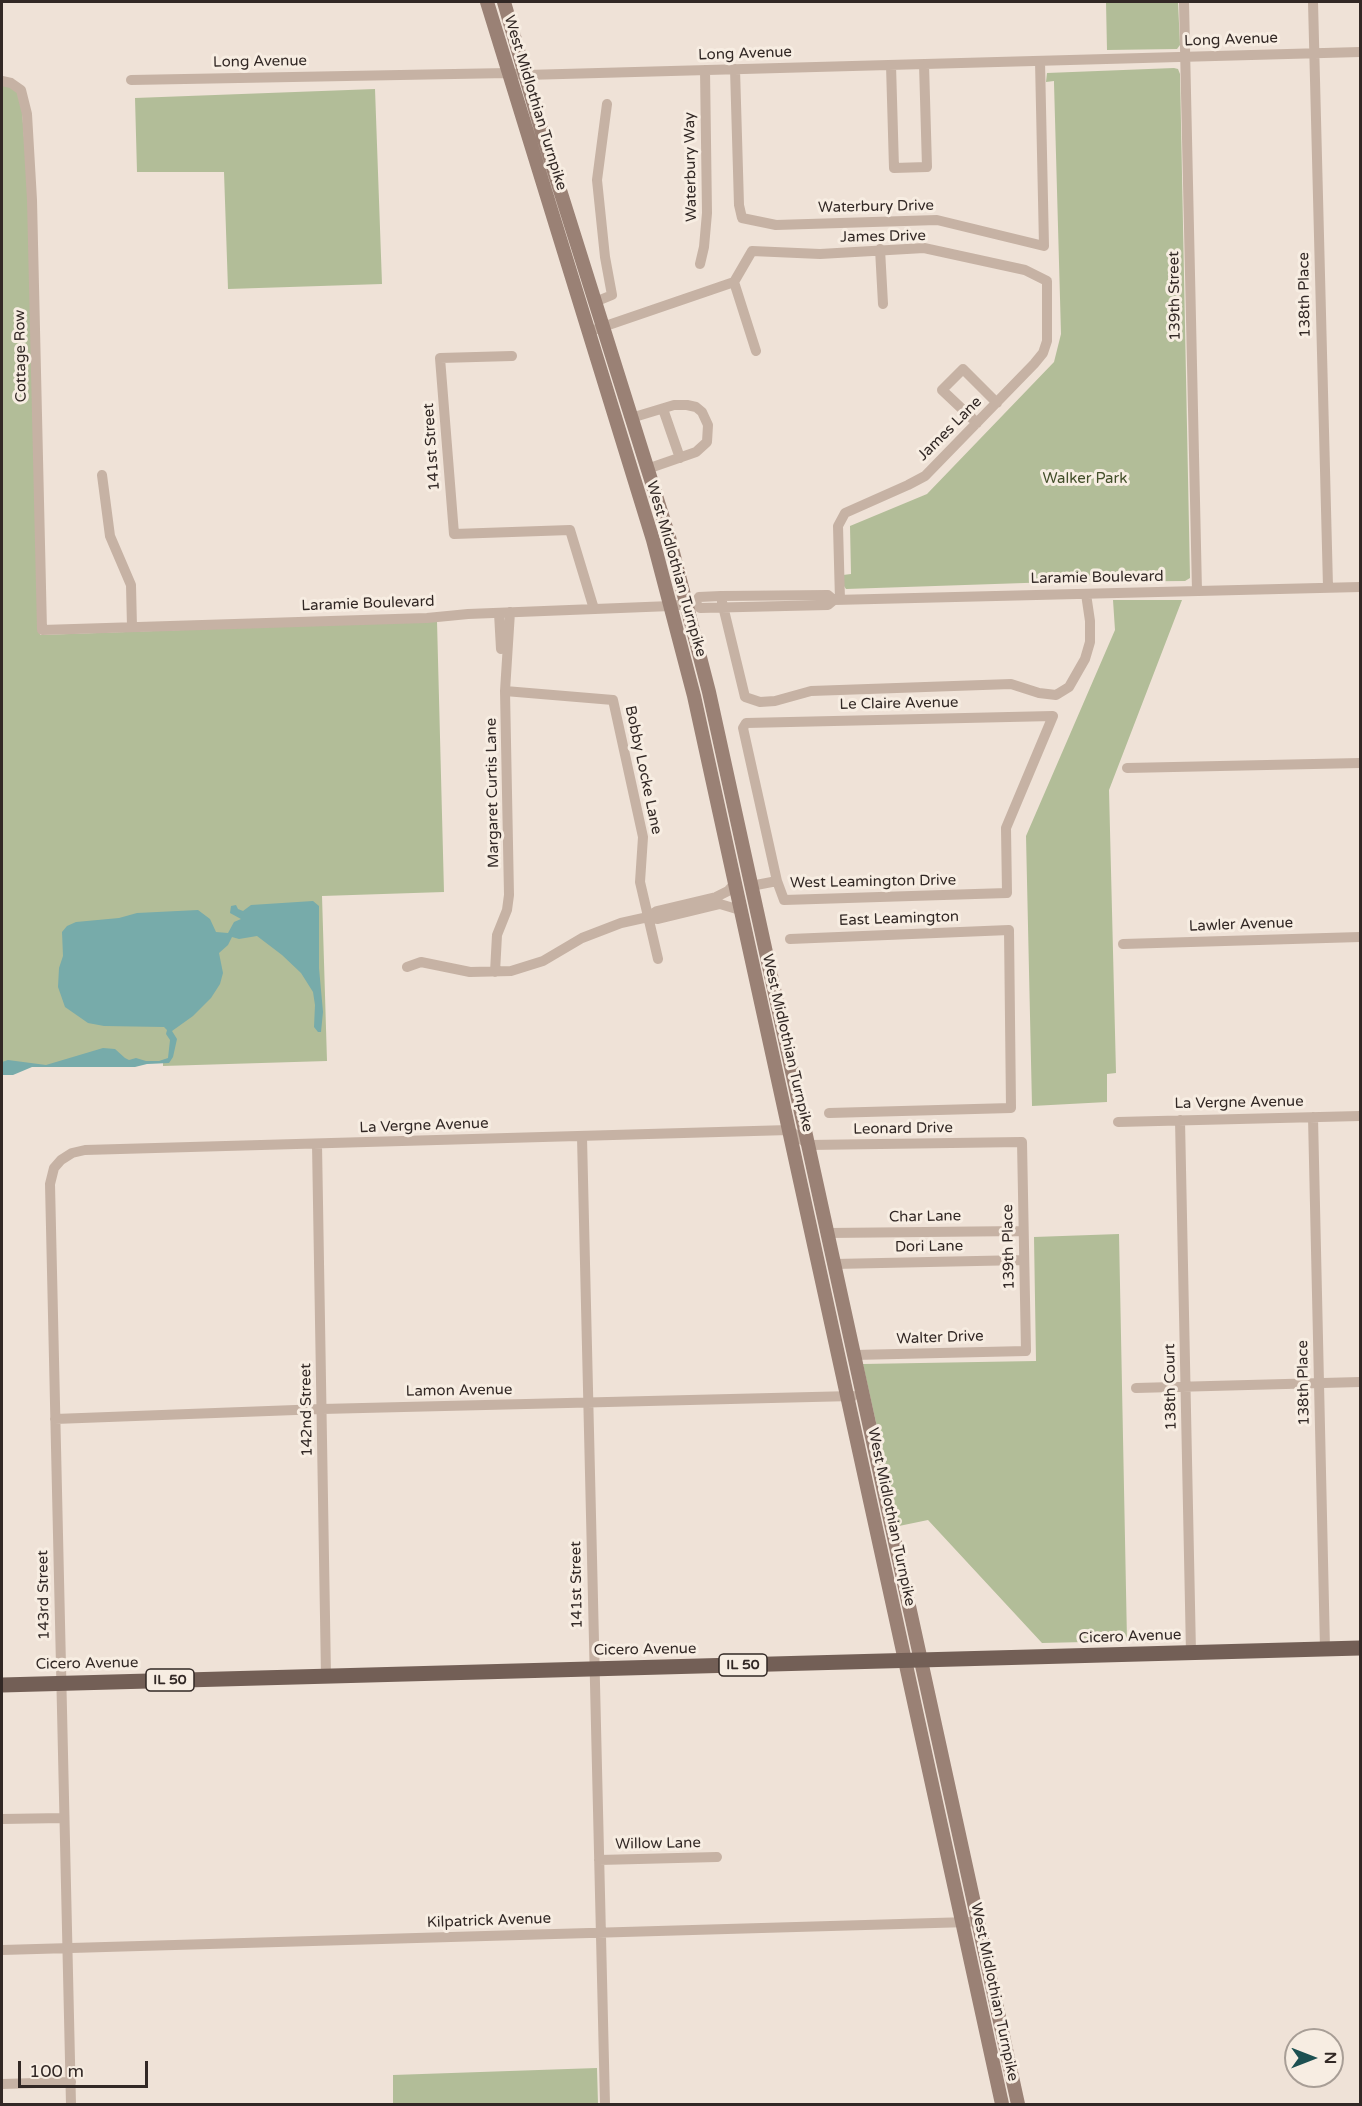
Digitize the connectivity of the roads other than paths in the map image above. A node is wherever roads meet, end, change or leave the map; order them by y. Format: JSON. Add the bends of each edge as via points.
{"nodes":[{"id":1,"x":487,"y":2,"type":"edge"},
{"id":2,"x":504,"y":2,"type":"edge"},
{"id":3,"x":1184,"y":2,"type":"edge"},
{"id":4,"x":1313,"y":2,"type":"edge"},
{"id":5,"x":1360,"y":52,"type":"edge"},
{"id":6,"x":1314,"y":53,"type":"junction"},
{"id":7,"x":1185,"y":57,"type":"junction"},
{"id":8,"x":1040,"y":61,"type":"junction"},
{"id":9,"x":924,"y":64,"type":"junction"},
{"id":10,"x":891,"y":65,"type":"junction"},
{"id":11,"x":735,"y":69,"type":"junction"},
{"id":12,"x":705,"y":70,"type":"junction"},
{"id":13,"x":508,"y":73,"type":"junction"},
{"id":14,"x":526,"y":75,"type":"junction"},
{"id":15,"x":131,"y":80,"type":"dead end"},
{"id":16,"x":3,"y":81,"type":"edge"},
{"id":17,"x":607,"y":104,"type":"dead end"},
{"id":18,"x":880,"y":249,"type":"junction"},
{"id":19,"x":700,"y":264,"type":"dead end"},
{"id":20,"x":1047,"y":281,"type":"joint"},
{"id":21,"x":734,"y":282,"type":"junction"},
{"id":22,"x":595,"y":302,"type":"junction"},
{"id":23,"x":883,"y":304,"type":"dead end"},
{"id":24,"x":603,"y":327,"type":"junction"},
{"id":25,"x":588,"y":332,"type":"junction"},
{"id":26,"x":756,"y":351,"type":"dead end"},
{"id":27,"x":512,"y":356,"type":"dead end"},
{"id":28,"x":997,"y":403,"type":"junction"},
{"id":29,"x":663,"y":409,"type":"junction"},
{"id":30,"x":631,"y":418,"type":"junction"},
{"id":31,"x":976,"y":423,"type":"junction"},
{"id":32,"x":680,"y":458,"type":"junction"},
{"id":33,"x":647,"y":469,"type":"junction"},
{"id":34,"x":102,"y":475,"type":"dead end"},
{"id":35,"x":1328,"y":587,"type":"junction"},
{"id":36,"x":1360,"y":587,"type":"edge"},
{"id":37,"x":1197,"y":591,"type":"junction"},
{"id":38,"x":1086,"y":594,"type":"junction"},
{"id":39,"x":837,"y":600,"type":"junction"},
{"id":40,"x":722,"y":601,"type":"junction"},
{"id":41,"x":691,"y":604,"type":"junction"},
{"id":42,"x":671,"y":606,"type":"junction"},
{"id":43,"x":594,"y":609,"type":"junction"},
{"id":44,"x":505,"y":612,"type":"junction"},
{"id":45,"x":132,"y":627,"type":"junction"},
{"id":46,"x":42,"y":630,"type":"joint"},
{"id":47,"x":505,"y":691,"type":"junction"},
{"id":48,"x":1360,"y":763,"type":"edge"},
{"id":49,"x":1127,"y":768,"type":"dead end"},
{"id":50,"x":777,"y":881,"type":"junction"},
{"id":51,"x":751,"y":886,"type":"junction"},
{"id":52,"x":1008,"y":893,"type":"joint"},
{"id":53,"x":737,"y":896,"type":"junction"},
{"id":54,"x":648,"y":917,"type":"junction"},
{"id":55,"x":1360,"y":937,"type":"edge"},
{"id":56,"x":790,"y":939,"type":"dead end"},
{"id":57,"x":1123,"y":944,"type":"dead end"},
{"id":58,"x":658,"y":959,"type":"dead end"},
{"id":59,"x":407,"y":967,"type":"dead end"},
{"id":60,"x":495,"y":972,"type":"junction"},
{"id":61,"x":829,"y":1113,"type":"dead end"},
{"id":62,"x":1360,"y":1116,"type":"edge"},
{"id":63,"x":1313,"y":1117,"type":"junction"},
{"id":64,"x":1180,"y":1120,"type":"junction"},
{"id":65,"x":1118,"y":1122,"type":"dead end"},
{"id":66,"x":789,"y":1130,"type":"junction"},
{"id":67,"x":582,"y":1137,"type":"junction"},
{"id":68,"x":1022,"y":1142,"type":"joint"},
{"id":69,"x":317,"y":1144,"type":"junction"},
{"id":70,"x":809,"y":1145,"type":"junction"},
{"id":71,"x":61,"y":1160,"type":"joint"},
{"id":72,"x":1023,"y":1231,"type":"junction"},
{"id":73,"x":828,"y":1233,"type":"junction"},
{"id":74,"x":1024,"y":1260,"type":"junction"},
{"id":75,"x":834,"y":1264,"type":"junction"},
{"id":76,"x":1026,"y":1351,"type":"joint"},
{"id":77,"x":855,"y":1355,"type":"junction"},
{"id":78,"x":1360,"y":1382,"type":"edge"},
{"id":79,"x":1319,"y":1383,"type":"junction"},
{"id":80,"x":1186,"y":1386,"type":"junction"},
{"id":81,"x":1136,"y":1388,"type":"dead end"},
{"id":82,"x":863,"y":1395,"type":"junction"},
{"id":83,"x":847,"y":1396,"type":"junction"},
{"id":84,"x":587,"y":1404,"type":"junction"},
{"id":85,"x":322,"y":1409,"type":"junction"},
{"id":86,"x":55,"y":1419,"type":"junction"},
{"id":87,"x":1360,"y":1648,"type":"edge"},
{"id":88,"x":1324,"y":1649,"type":"junction"},
{"id":89,"x":1191,"y":1653,"type":"junction"},
{"id":90,"x":905,"y":1661,"type":"junction"},
{"id":91,"x":921,"y":1661,"type":"junction"},
{"id":92,"x":594,"y":1669,"type":"junction"},
{"id":93,"x":326,"y":1676,"type":"junction"},
{"id":94,"x":61,"y":1683,"type":"junction"},
{"id":95,"x":2,"y":1685,"type":"edge"},
{"id":96,"x":64,"y":1818,"type":"junction"},
{"id":97,"x":2,"y":1819,"type":"edge"},
{"id":98,"x":717,"y":1857,"type":"dead end"},
{"id":99,"x":599,"y":1860,"type":"junction"},
{"id":100,"x":978,"y":1920,"type":"junction"},
{"id":101,"x":962,"y":1923,"type":"junction"},
{"id":102,"x":600,"y":1933,"type":"junction"},
{"id":103,"x":68,"y":1948,"type":"junction"},
{"id":104,"x":2,"y":1950,"type":"edge"},
{"id":105,"x":71,"y":2082,"type":"junction"},
{"id":106,"x":2,"y":2084,"type":"edge"},
{"id":107,"x":71,"y":2104,"type":"edge"},
{"id":108,"x":605,"y":2104,"type":"edge"},
{"id":109,"x":1002,"y":2104,"type":"edge"},
{"id":110,"x":1018,"y":2104,"type":"edge"}],
"edges":[{"from":1,"to":13,"type":"main road","name":"West Midlothian Turnpike"},
{"from":2,"to":14,"type":"main road","name":"West Midlothian Turnpike"},
{"from":3,"to":7,"type":"street","name":"139th Street"},
{"from":4,"to":6,"type":"street","name":"138th Place"},
{"from":5,"to":6,"type":"street","name":"Long Avenue"},
{"from":6,"to":7,"type":"street","name":"Long Avenue"},
{"from":6,"to":35,"type":"street","name":"138th Place"},
{"from":7,"to":8,"type":"street","name":"Long Avenue"},
{"from":7,"to":37,"type":"street","name":"139th Street"},
{"from":8,"to":9,"type":"street","name":"Long Avenue"},
{"from":8,"to":11,"type":"street","name":"Waterbury Drive","via":[[1044,246],[937,220],[776,225],[742,218]]},
{"from":9,"to":10,"type":"street","name":"Long Avenue"},
{"from":9,"to":10,"type":"street","via":[[927,167],[894,168]]},
{"from":10,"to":11,"type":"street","name":"Long Avenue"},
{"from":11,"to":12,"type":"street","name":"Long Avenue"},
{"from":12,"to":14,"type":"street","name":"Long Avenue"},
{"from":12,"to":19,"type":"street","name":"Waterbury Way","via":[[707,213]]},
{"from":13,"to":14,"type":"street","name":"Long Avenue"},
{"from":13,"to":15,"type":"street","name":"Long Avenue"},
{"from":13,"to":25,"type":"main road","name":"West Midlothian Turnpike"},
{"from":14,"to":22,"type":"main road","name":"West Midlothian Turnpike"},
{"from":16,"to":46,"type":"street","name":"Cottage Row","via":[[17,85],[27,107]]},
{"from":17,"to":22,"type":"street","via":[[597,180],[612,295]]},
{"from":18,"to":20,"type":"street","name":"James Drive","via":[[924,248],[1025,270]]},
{"from":18,"to":21,"type":"street","name":"James Drive","via":[[820,254],[752,251]]},
{"from":18,"to":23,"type":"street"},
{"from":20,"to":28,"type":"street","name":"James Lane","via":[[1047,341],[1043,353]]},
{"from":21,"to":24,"type":"street"},
{"from":21,"to":26,"type":"street"},
{"from":22,"to":24,"type":"main road","name":"West Midlothian Turnpike"},
{"from":24,"to":25,"type":"street"},
{"from":24,"to":30,"type":"main road","name":"West Midlothian Turnpike"},
{"from":25,"to":42,"type":"main road","name":"West Midlothian Turnpike"},
{"from":27,"to":43,"type":"street","name":"141st Street","via":[[441,358],[454,534],[570,530]]},
{"from":28,"to":31,"type":"street","name":"James Lane"},
{"from":28,"to":31,"type":"street","via":[[963,369],[942,390]]},
{"from":29,"to":30,"type":"street"},
{"from":29,"to":32,"type":"street"},
{"from":29,"to":32,"type":"street","via":[[674,405],[696,407],[706,418],[707,442]]},
{"from":30,"to":33,"type":"main road","name":"West Midlothian Turnpike"},
{"from":31,"to":39,"type":"street","name":"James Lane","via":[[925,476],[845,513],[838,526]]},
{"from":32,"to":33,"type":"street"},
{"from":33,"to":41,"type":"main road","name":"West Midlothian Turnpike"},
{"from":34,"to":45,"type":"street","via":[[110,536],[131,585]]},
{"from":35,"to":36,"type":"street","name":"Laramie Boulevard"},
{"from":35,"to":37,"type":"street","name":"Laramie Boulevard"},
{"from":37,"to":38,"type":"street","name":"Laramie Boulevard"},
{"from":38,"to":39,"type":"street","name":"Laramie Boulevard"},
{"from":38,"to":40,"type":"street","via":[[1090,642],[1069,687],[1056,695],[1011,684],[811,691],[760,702],[745,697]]},
{"from":39,"to":40,"type":"street","name":"Laramie Boulevard","via":[[828,605]]},
{"from":40,"to":41,"type":"street","name":"Laramie Boulevard","via":[[700,608]]},
{"from":41,"to":42,"type":"street","name":"Laramie Boulevard"},
{"from":41,"to":51,"type":"main road","name":"West Midlothian Turnpike"},
{"from":42,"to":43,"type":"street","name":"Laramie Boulevard"},
{"from":42,"to":53,"type":"main road","name":"West Midlothian Turnpike"},
{"from":43,"to":44,"type":"street","name":"Laramie Boulevard"},
{"from":44,"to":45,"type":"street","name":"Laramie Boulevard"},
{"from":44,"to":47,"type":"street","name":"Margaret Curtis Lane"},
{"from":45,"to":46,"type":"street","name":"Laramie Boulevard"},
{"from":47,"to":54,"type":"street","name":"Bobby Locke Lane","via":[[613,700],[643,837],[639,875]]},
{"from":47,"to":60,"type":"street","name":"Margaret Curtis Lane","via":[[510,879],[507,910],[496,946]]},
{"from":48,"to":49,"type":"street"},
{"from":50,"to":51,"type":"street","name":"West Leamington Drive"},
{"from":50,"to":52,"type":"street","name":"West Leamington Drive","via":[[784,900]]},
{"from":50,"to":52,"type":"street","name":"Le Claire Avenue","via":[[743,729],[746,723],[1053,716],[1006,828]]},
{"from":51,"to":53,"type":"main road"},
{"from":51,"to":70,"type":"main road","name":"West Midlothian Turnpike"},
{"from":53,"to":54,"type":"street","via":[[658,919]]},
{"from":53,"to":54,"type":"street","via":[[728,891]]},
{"from":53,"to":66,"type":"main road","name":"West Midlothian Turnpike"},
{"from":54,"to":58,"type":"street"},
{"from":54,"to":60,"type":"street","via":[[598,931],[526,968]]},
{"from":55,"to":57,"type":"street","name":"Lawler Avenue"},
{"from":56,"to":61,"type":"street","name":"East Leamington","via":[[1009,930],[1011,1108]]},
{"from":59,"to":60,"type":"street","via":[[421,962],[457,970]]},
{"from":62,"to":63,"type":"street","name":"La Vergne Avenue"},
{"from":63,"to":64,"type":"street","name":"La Vergne Avenue"},
{"from":63,"to":79,"type":"street","name":"138th Place"},
{"from":64,"to":65,"type":"street","name":"La Vergne Avenue"},
{"from":64,"to":80,"type":"street","name":"138th Court"},
{"from":66,"to":67,"type":"street","name":"La Vergne Avenue"},
{"from":66,"to":70,"type":"street"},
{"from":66,"to":83,"type":"main road","name":"West Midlothian Turnpike"},
{"from":67,"to":69,"type":"street","name":"La Vergne Avenue"},
{"from":67,"to":84,"type":"street","name":"141st Street"},
{"from":68,"to":70,"type":"street","name":"Leonard Drive"},
{"from":68,"to":72,"type":"street","name":"139th Place"},
{"from":69,"to":71,"type":"street","name":"La Vergne Avenue","via":[[85,1150]]},
{"from":69,"to":85,"type":"street","name":"142nd Street"},
{"from":70,"to":73,"type":"main road","name":"West Midlothian Turnpike"},
{"from":71,"to":86,"type":"street","name":"143rd Street","via":[[54,1168],[50,1184]]},
{"from":72,"to":73,"type":"street","name":"Char Lane"},
{"from":72,"to":74,"type":"street","name":"139th Place"},
{"from":73,"to":75,"type":"main road","name":"West Midlothian Turnpike"},
{"from":74,"to":75,"type":"street","name":"Dori Lane"},
{"from":74,"to":76,"type":"street","name":"139th Place"},
{"from":75,"to":77,"type":"main road","name":"West Midlothian Turnpike"},
{"from":76,"to":77,"type":"street","name":"Walter Drive"},
{"from":77,"to":82,"type":"main road","name":"West Midlothian Turnpike"},
{"from":78,"to":79,"type":"street"},
{"from":79,"to":80,"type":"street"},
{"from":79,"to":88,"type":"street","name":"138th Place"},
{"from":80,"to":81,"type":"street"},
{"from":80,"to":89,"type":"street","name":"138th Court"},
{"from":82,"to":83,"type":"street","name":"Lamon Avenue"},
{"from":82,"to":91,"type":"main road","name":"West Midlothian Turnpike"},
{"from":83,"to":84,"type":"street","name":"Lamon Avenue"},
{"from":83,"to":90,"type":"main road","name":"West Midlothian Turnpike"},
{"from":84,"to":85,"type":"street","name":"Lamon Avenue"},
{"from":84,"to":92,"type":"street","name":"141st Street"},
{"from":85,"to":86,"type":"street","name":"Lamon Avenue"},
{"from":85,"to":93,"type":"street","name":"142nd Street"},
{"from":86,"to":94,"type":"street","name":"143rd Street"},
{"from":87,"to":88,"type":"main road","name":"Cicero Avenue","number":"IL 50"},
{"from":88,"to":89,"type":"main road","name":"Cicero Avenue","number":"IL 50"},
{"from":89,"to":91,"type":"main road","name":"Cicero Avenue","number":"IL 50"},
{"from":90,"to":91,"type":"main road","name":"Cicero Avenue","number":"IL 50"},
{"from":90,"to":92,"type":"main road","name":"Cicero Avenue","number":"IL 50"},
{"from":90,"to":101,"type":"main road","name":"West Midlothian Turnpike"},
{"from":91,"to":100,"type":"main road","name":"West Midlothian Turnpike"},
{"from":92,"to":93,"type":"main road","name":"Cicero Avenue","number":"IL 50"},
{"from":92,"to":99,"type":"street","name":"141st Street"},
{"from":93,"to":94,"type":"main road","name":"Cicero Avenue","number":"IL 50"},
{"from":94,"to":95,"type":"main road","name":"Cicero Avenue","number":"IL 50"},
{"from":94,"to":96,"type":"street","name":"143rd Street"},
{"from":96,"to":97,"type":"street"},
{"from":96,"to":103,"type":"street","name":"143rd Street"},
{"from":98,"to":99,"type":"street","name":"Willow Lane"},
{"from":99,"to":102,"type":"street","name":"141st Street"},
{"from":100,"to":101,"type":"street","name":"Kilpatrick Avenue"},
{"from":100,"to":110,"type":"main road","name":"West Midlothian Turnpike"},
{"from":101,"to":102,"type":"street","name":"Kilpatrick Avenue"},
{"from":101,"to":109,"type":"main road","name":"West Midlothian Turnpike"},
{"from":102,"to":103,"type":"street","name":"Kilpatrick Avenue"},
{"from":102,"to":108,"type":"street","name":"141st Street"},
{"from":103,"to":104,"type":"street","name":"Kilpatrick Avenue"},
{"from":103,"to":105,"type":"street","name":"143rd Street"},
{"from":105,"to":106,"type":"street"},
{"from":105,"to":107,"type":"street","name":"143rd Street"}]}
